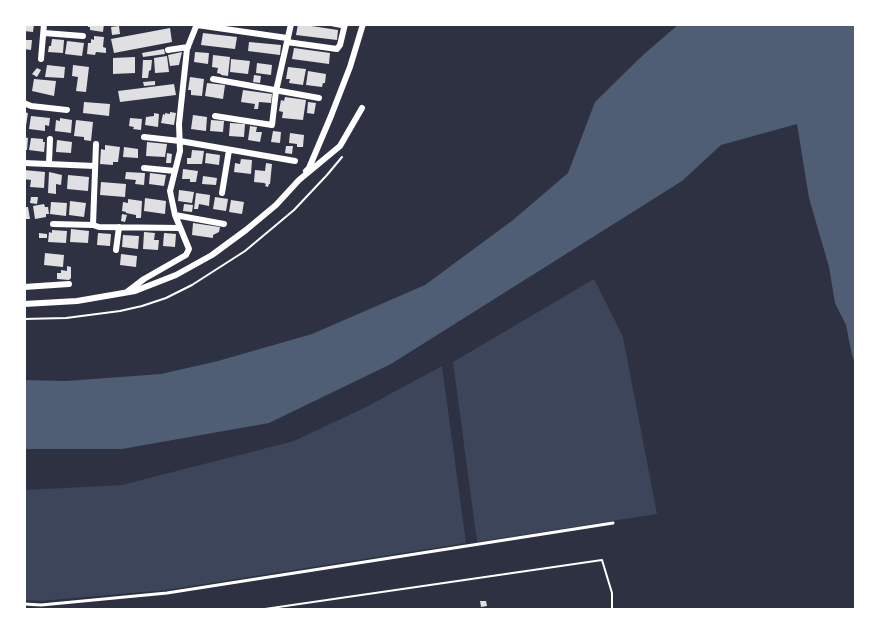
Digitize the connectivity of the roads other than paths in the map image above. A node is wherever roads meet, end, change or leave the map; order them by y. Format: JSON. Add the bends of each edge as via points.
{"nodes":[{"id":1,"x":44,"y":24,"type":"edge"},
{"id":2,"x":246,"y":24,"type":"edge"},
{"id":3,"x":291,"y":24,"type":"edge"},
{"id":4,"x":328,"y":24,"type":"edge"},
{"id":5,"x":363,"y":24,"type":"edge"},
{"id":6,"x":197,"y":25,"type":"edge"},
{"id":7,"x":345,"y":25,"type":"edge"},
{"id":8,"x":244,"y":32,"type":"junction"},
{"id":9,"x":44,"y":33,"type":"junction"},
{"id":10,"x":83,"y":36,"type":"dead end"},
{"id":11,"x":287,"y":40,"type":"junction"},
{"id":12,"x":188,"y":47,"type":"junction"},
{"id":13,"x":168,"y":50,"type":"dead end"},
{"id":14,"x":41,"y":59,"type":"dead end"},
{"id":15,"x":213,"y":79,"type":"dead end"},
{"id":16,"x":276,"y":91,"type":"junction"},
{"id":17,"x":319,"y":98,"type":"dead end"},
{"id":18,"x":24,"y":104,"type":"edge"},
{"id":19,"x":362,"y":108,"type":"dead end"},
{"id":20,"x":67,"y":110,"type":"dead end"},
{"id":21,"x":215,"y":116,"type":"dead end"},
{"id":22,"x":144,"y":137,"type":"dead end"},
{"id":23,"x":50,"y":140,"type":"dead end"},
{"id":24,"x":180,"y":141,"type":"junction"},
{"id":25,"x":96,"y":144,"type":"dead end"},
{"id":26,"x":229,"y":150,"type":"junction"},
{"id":27,"x":295,"y":161,"type":"dead end"},
{"id":28,"x":24,"y":163,"type":"edge"},
{"id":29,"x":49,"y":163,"type":"junction"},
{"id":30,"x":95,"y":166,"type":"junction"},
{"id":31,"x":144,"y":168,"type":"dead end"},
{"id":32,"x":175,"y":171,"type":"junction"},
{"id":33,"x":299,"y":180,"type":"junction"},
{"id":34,"x":222,"y":193,"type":"dead end"},
{"id":35,"x":175,"y":215,"type":"junction"},
{"id":36,"x":53,"y":224,"type":"dead end"},
{"id":37,"x":224,"y":224,"type":"dead end"},
{"id":38,"x":93,"y":225,"type":"junction"},
{"id":39,"x":119,"y":227,"type":"junction"},
{"id":40,"x":180,"y":228,"type":"junction"},
{"id":41,"x":116,"y":250,"type":"dead end"},
{"id":42,"x":69,"y":284,"type":"dead end"},
{"id":43,"x":24,"y":287,"type":"edge"},
{"id":44,"x":125,"y":293,"type":"junction"},
{"id":45,"x":24,"y":304,"type":"edge"},
{"id":46,"x":613,"y":523,"type":"dead end"},
{"id":47,"x":24,"y":604,"type":"edge"}],
"edges":[{"from":1,"to":9,"type":"street"},
{"from":2,"to":8,"type":"street"},
{"from":3,"to":11,"type":"street"},
{"from":4,"to":7,"type":"lane"},
{"from":5,"to":33,"type":"street","via":[[331,116],[309,168]]},
{"from":6,"to":8,"type":"street"},
{"from":6,"to":12,"type":"street"},
{"from":7,"to":11,"type":"street","via":[[337,49]]},
{"from":8,"to":11,"type":"street"},
{"from":9,"to":10,"type":"street"},
{"from":9,"to":14,"type":"street"},
{"from":11,"to":16,"type":"street"},
{"from":12,"to":13,"type":"street"},
{"from":12,"to":24,"type":"street"},
{"from":15,"to":16,"type":"street"},
{"from":16,"to":17,"type":"street"},
{"from":16,"to":21,"type":"street","via":[[272,125]]},
{"from":18,"to":20,"type":"street"},
{"from":19,"to":33,"type":"street","via":[[340,146]]},
{"from":22,"to":24,"type":"street"},
{"from":23,"to":29,"type":"street"},
{"from":24,"to":26,"type":"street"},
{"from":24,"to":32,"type":"street"},
{"from":25,"to":30,"type":"street"},
{"from":26,"to":27,"type":"street"},
{"from":26,"to":34,"type":"street"},
{"from":28,"to":29,"type":"street"},
{"from":29,"to":30,"type":"street"},
{"from":30,"to":38,"type":"street"},
{"from":31,"to":32,"type":"street"},
{"from":32,"to":35,"type":"street","via":[[170,191]]},
{"from":33,"to":44,"type":"street","via":[[276,205],[212,255],[176,275]]},
{"from":35,"to":37,"type":"street"},
{"from":35,"to":40,"type":"street"},
{"from":36,"to":38,"type":"street"},
{"from":38,"to":39,"type":"street"},
{"from":39,"to":40,"type":"street"},
{"from":39,"to":41,"type":"street"},
{"from":40,"to":44,"type":"street","via":[[189,249],[186,255]]},
{"from":42,"to":43,"type":"street"},
{"from":44,"to":45,"type":"street"},
{"from":46,"to":47,"type":"lane","via":[[166,593]]}]}
